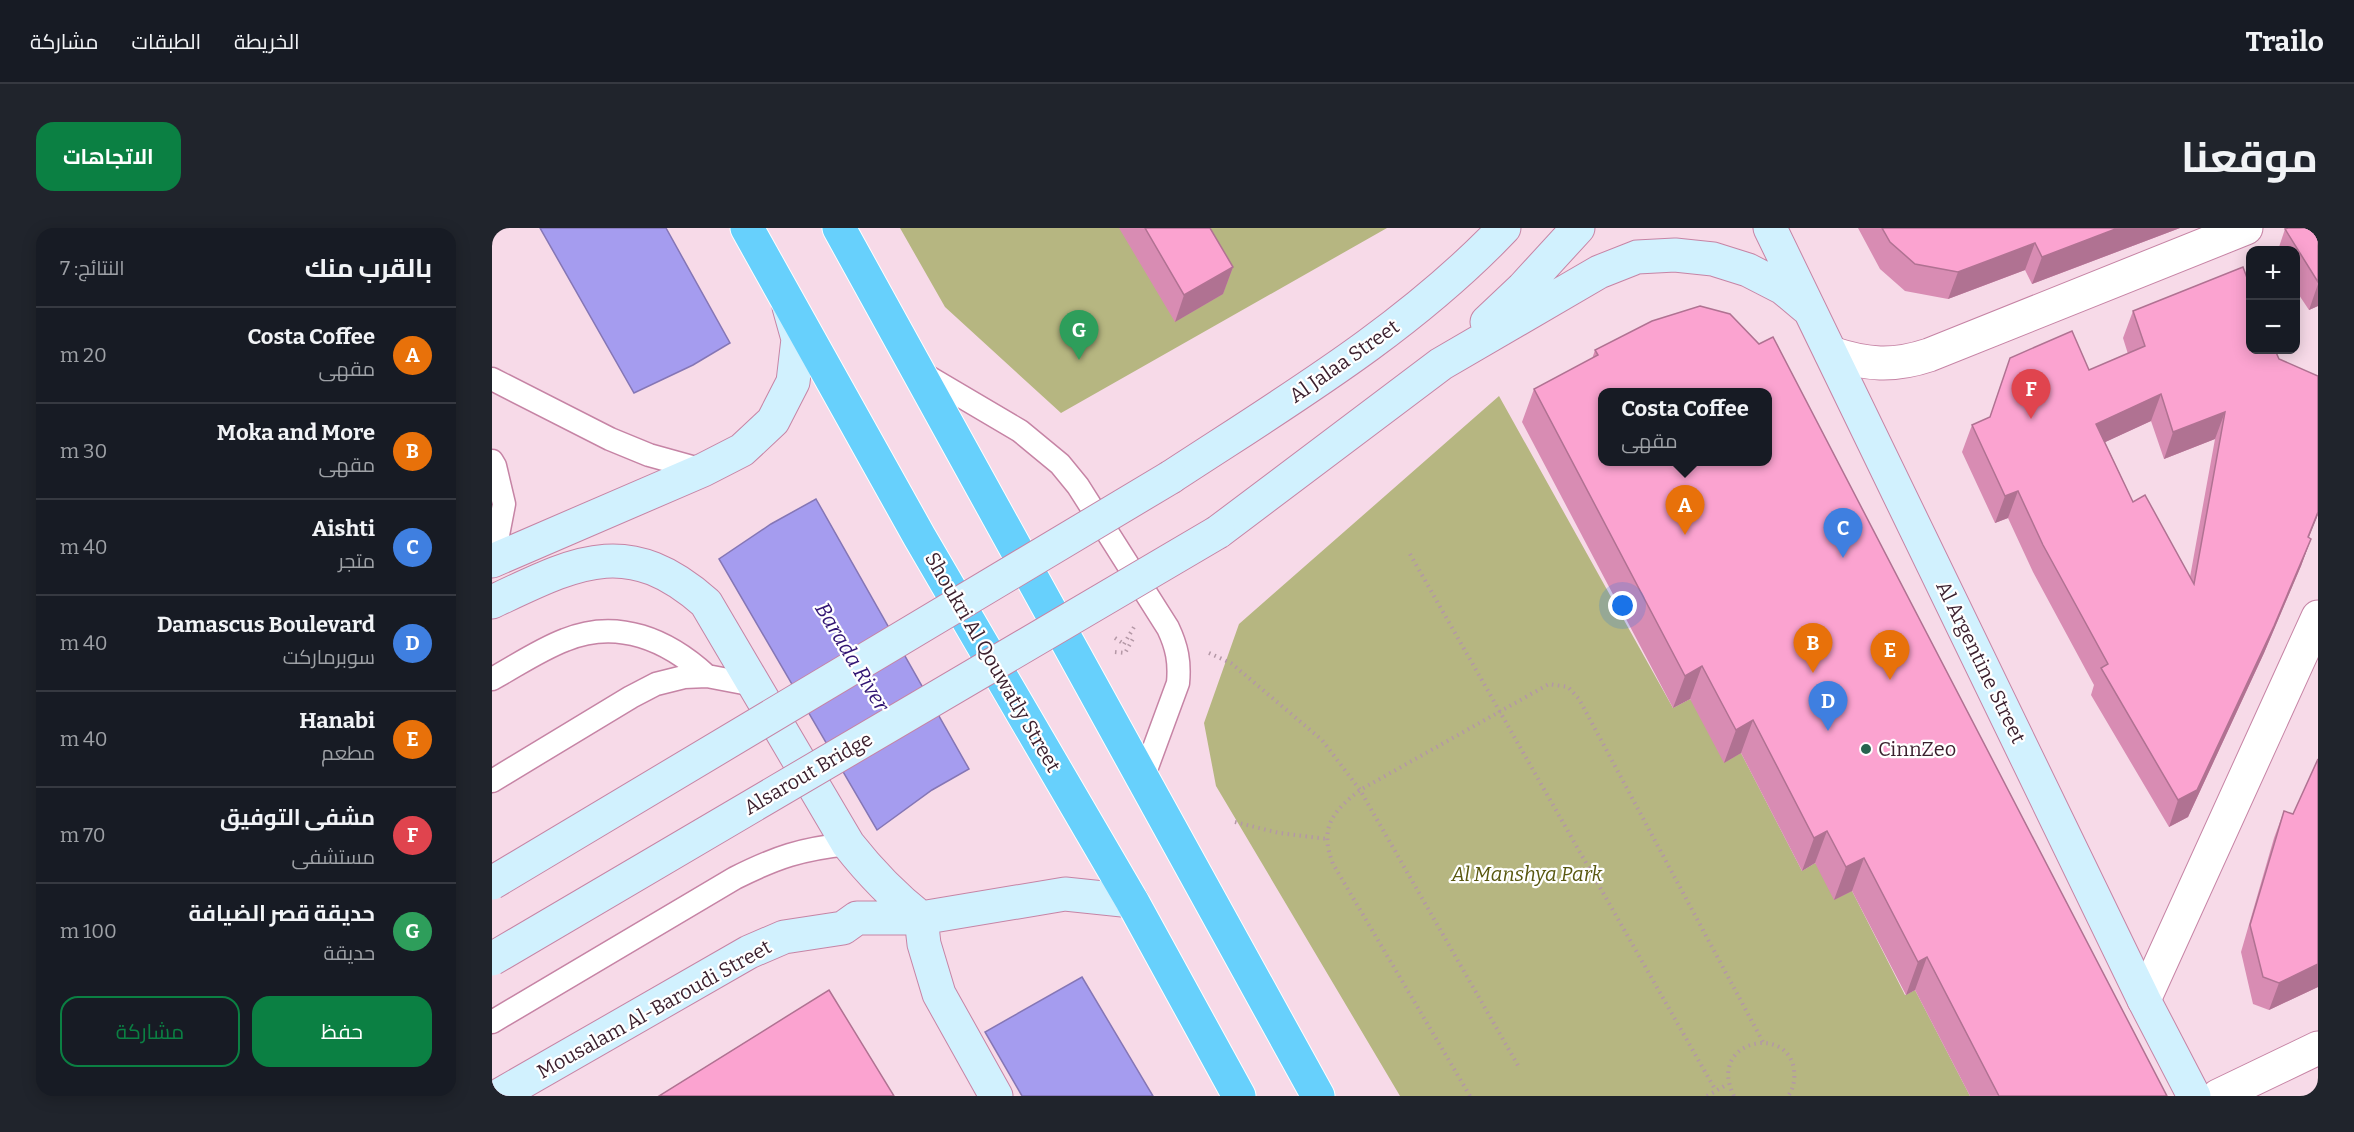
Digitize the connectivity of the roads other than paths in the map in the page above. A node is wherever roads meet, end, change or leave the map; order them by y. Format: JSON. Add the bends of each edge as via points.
{"nodes":[{"id":1,"x":747,"y":228,"type":"edge"},
{"id":2,"x":839,"y":228,"type":"edge"},
{"id":3,"x":1504,"y":228,"type":"edge"},
{"id":4,"x":1578,"y":228,"type":"edge"},
{"id":5,"x":1770,"y":228,"type":"edge"},
{"id":6,"x":2246,"y":228,"type":"edge"},
{"id":7,"x":786,"y":297,"type":"junction"},
{"id":8,"x":1811,"y":311,"type":"junction"},
{"id":9,"x":1831,"y":353,"type":"junction"},
{"id":10,"x":1441,"y":364,"type":"junction"},
{"id":11,"x":918,"y":370,"type":"junction"},
{"id":12,"x":492,"y":379,"type":"edge"},
{"id":13,"x":492,"y":461,"type":"edge"},
{"id":14,"x":703,"y":470,"type":"junction"},
{"id":15,"x":492,"y":561,"type":"edge"},
{"id":16,"x":492,"y":602,"type":"edge"},
{"id":17,"x":2318,"y":617,"type":"edge"},
{"id":18,"x":707,"y":676,"type":"junction"},
{"id":19,"x":492,"y":679,"type":"edge"},
{"id":20,"x":754,"y":685,"type":"junction"},
{"id":21,"x":1143,"y":778,"type":"junction"},
{"id":22,"x":492,"y":781,"type":"edge"},
{"id":23,"x":848,"y":844,"type":"junction"},
{"id":24,"x":492,"y":883,"type":"edge"},
{"id":25,"x":1132,"y":901,"type":"junction"},
{"id":26,"x":921,"y":918,"type":"junction"},
{"id":27,"x":492,"y":959,"type":"edge"},
{"id":28,"x":2144,"y":1000,"type":"junction"},
{"id":29,"x":492,"y":1022,"type":"edge"},
{"id":30,"x":2318,"y":1048,"type":"edge"},
{"id":31,"x":498,"y":1096,"type":"edge"},
{"id":32,"x":996,"y":1096,"type":"edge"},
{"id":33,"x":1239,"y":1096,"type":"edge"},
{"id":34,"x":1318,"y":1096,"type":"edge"},
{"id":35,"x":2194,"y":1096,"type":"edge"},
{"id":36,"x":2218,"y":1096,"type":"edge"}],
"edges":[{"from":1,"to":7,"type":"highway","name":"Shoukri Al Qouwatly Street"},
{"from":2,"to":11,"type":"highway"},
{"from":3,"to":24,"type":"main road","name":"Al Jalaa Street","bridge":true,"via":[[1427,301],[1364,350],[1171,477]]},
{"from":4,"to":10,"type":"main road","via":[[1523,288]]},
{"from":5,"to":8,"type":"main road","name":"Al Argentine Street"},
{"from":6,"to":9,"type":"street","via":[[1906,363],[1868,363]]},
{"from":7,"to":14,"type":"main road","via":[[798,339],[793,382],[773,421],[742,450]]},
{"from":7,"to":25,"type":"highway","name":"Shoukri Al Qouwatly Street","via":[[919,536]]},
{"from":8,"to":9,"type":"main road","name":"Al Argentine Street"},
{"from":8,"to":10,"type":"main road","via":[[1783,288],[1740,267],[1675,255],[1637,257],[1599,272]]},
{"from":9,"to":28,"type":"main road","name":"Al Argentine Street"},
{"from":10,"to":27,"type":"main road","name":"Alsarout Bridge","bridge":true,"via":[[1218,532]]},
{"from":11,"to":21,"type":"highway"},
{"from":11,"to":21,"type":"lane","via":[[1020,431],[1060,464],[1168,628],[1180,666],[1178,682]]},
{"from":12,"to":14,"type":"lane","via":[[610,439]]},
{"from":13,"to":15,"type":"lane","via":[[504,504]]},
{"from":14,"to":15,"type":"main road"},
{"from":16,"to":20,"type":"main road","via":[[562,569],[587,562],[639,564],[664,572],[706,603]]},
{"from":17,"to":28,"type":"street"},
{"from":18,"to":19,"type":"lane","via":[[667,645],[617,632],[566,639]]},
{"from":18,"to":20,"type":"lane"},
{"from":18,"to":22,"type":"lane","via":[[656,684]]},
{"from":20,"to":23,"type":"main road"},
{"from":21,"to":34,"type":"highway"},
{"from":23,"to":26,"type":"main road","via":[[893,896]]},
{"from":23,"to":29,"type":"lane","via":[[809,848],[771,860],[735,878]]},
{"from":25,"to":26,"type":"main road","name":"Mousalam Al-Baroudi Street","via":[[1065,894]]},
{"from":25,"to":33,"type":"highway","name":"Shoukri Al Qouwatly Street"},
{"from":26,"to":31,"type":"main road","name":"Mousalam Al-Baroudi Street","via":[[857,918],[843,928],[784,937],[749,952]]},
{"from":26,"to":32,"type":"main road","via":[[939,994]]},
{"from":28,"to":35,"type":"main road","name":"Al Argentine Street"},
{"from":30,"to":36,"type":"street"}]}
